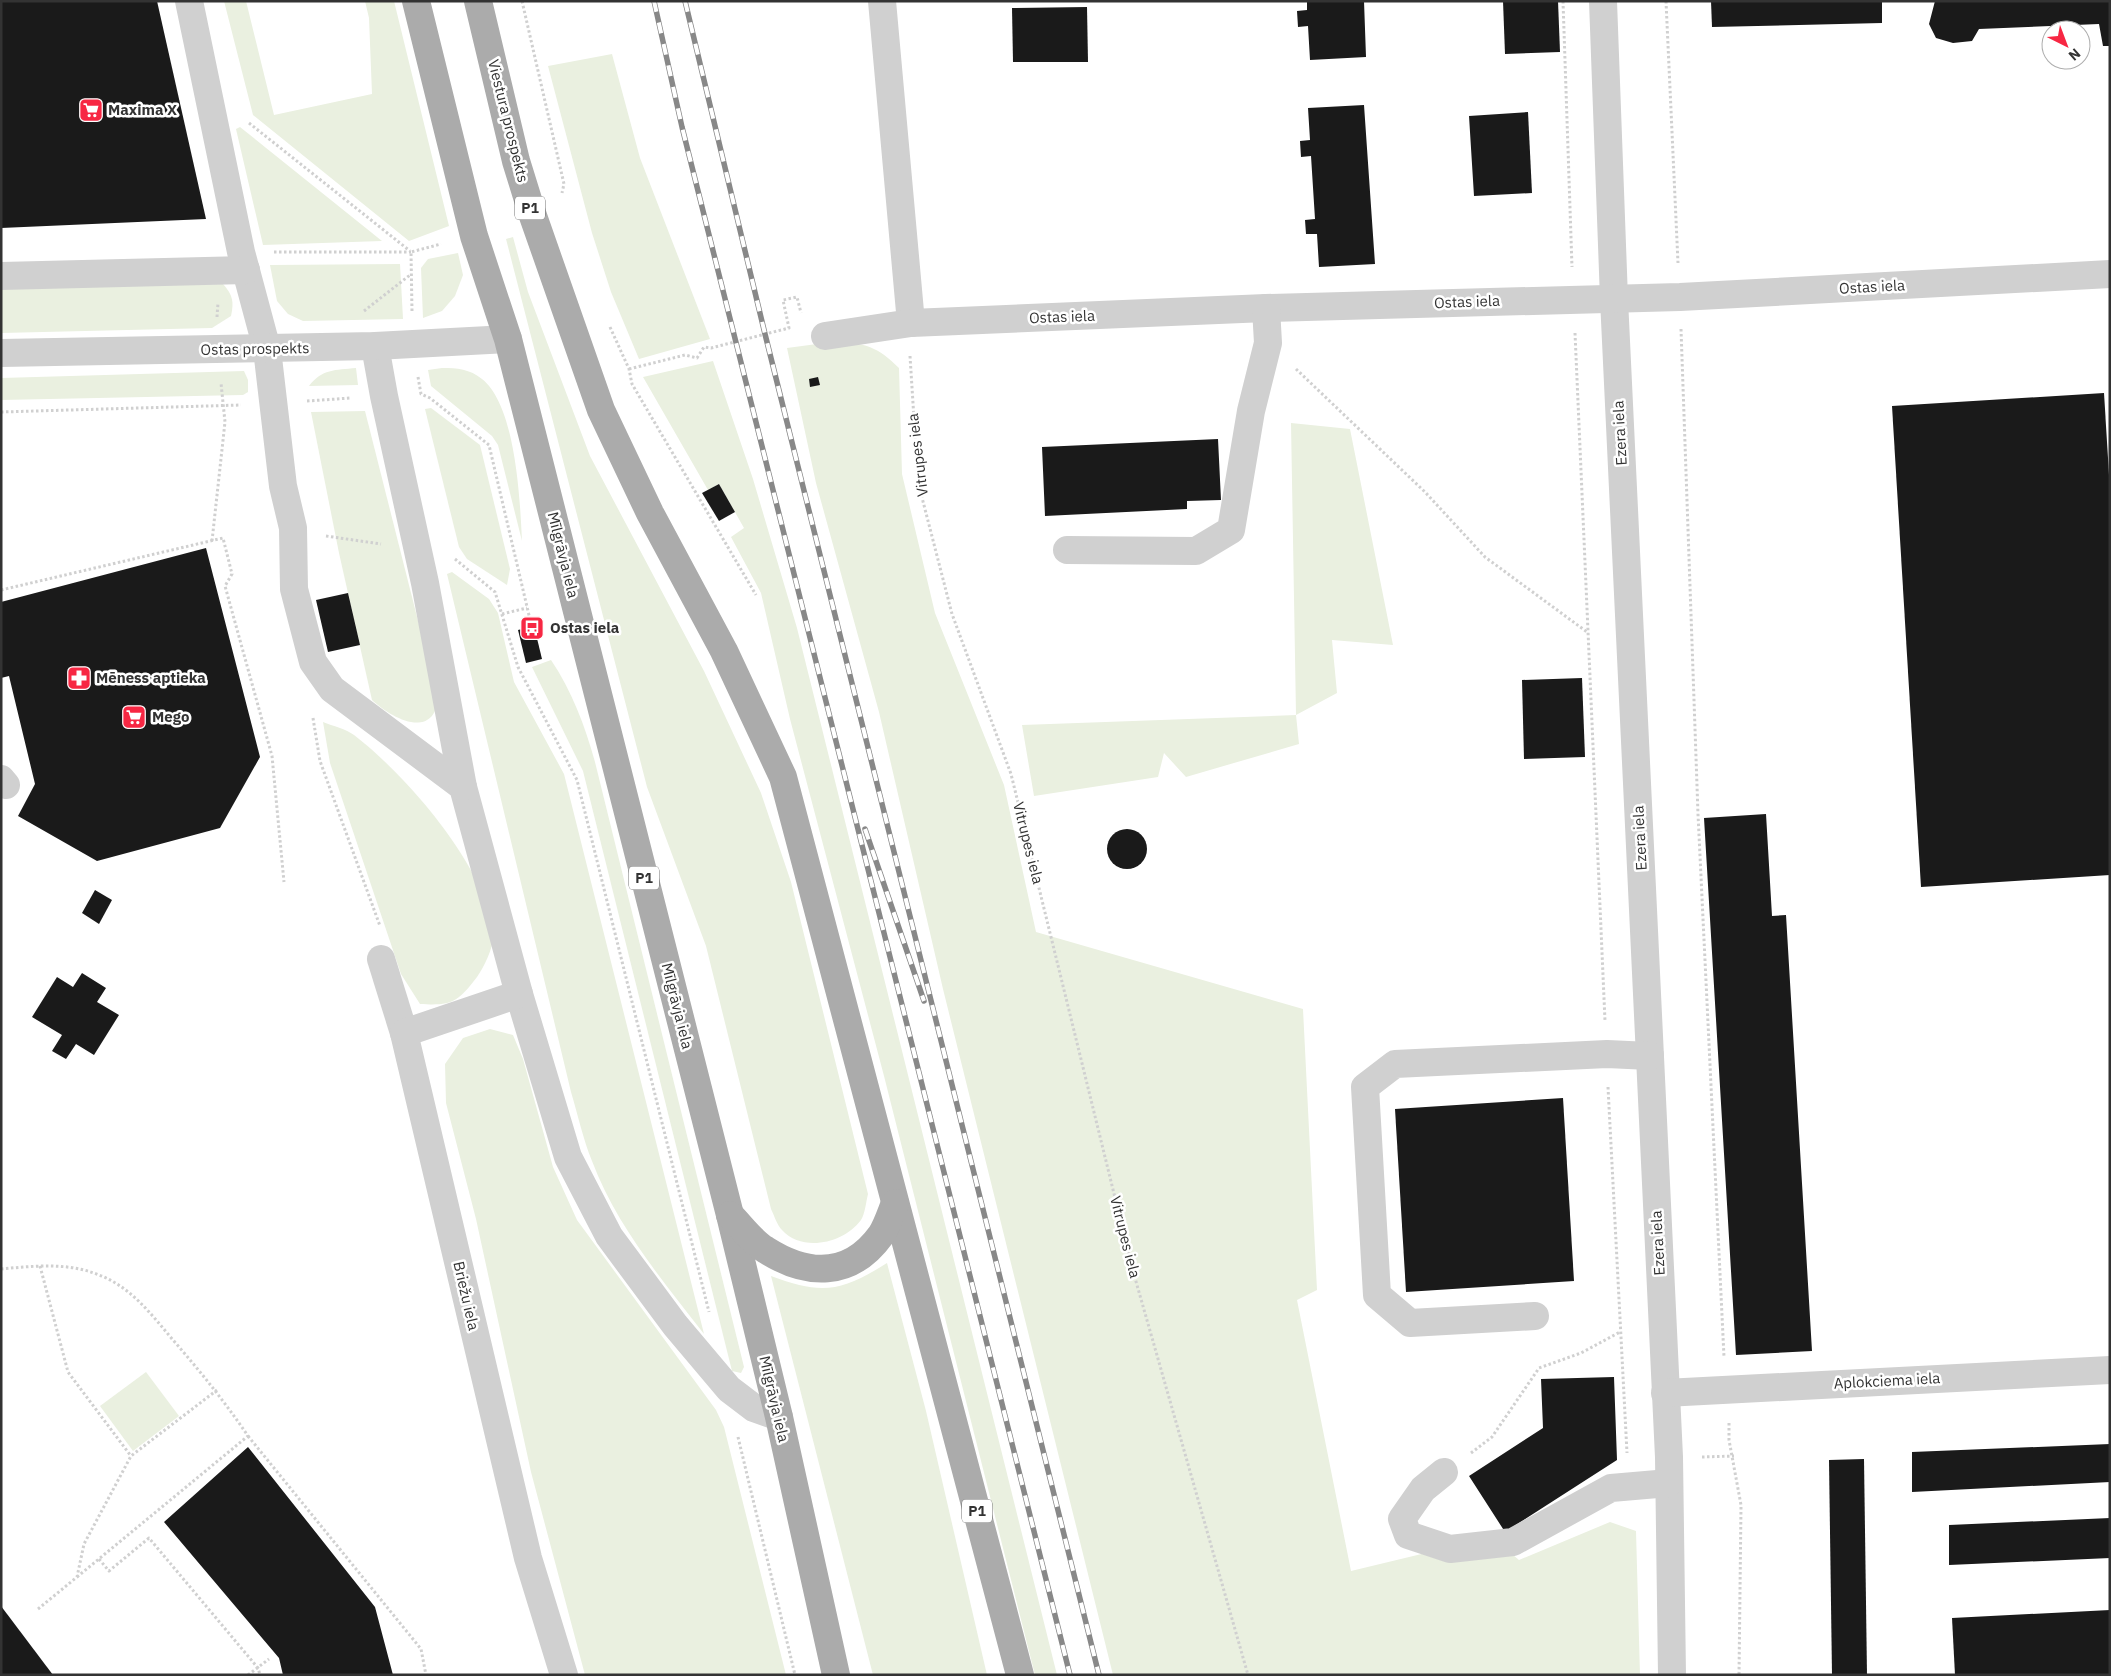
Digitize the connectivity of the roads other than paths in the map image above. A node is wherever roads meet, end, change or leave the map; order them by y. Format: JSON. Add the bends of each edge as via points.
{"nodes":[{"id":1,"x":189,"y":1,"type":"edge"},
{"id":2,"x":416,"y":1,"type":"edge"},
{"id":3,"x":478,"y":1,"type":"edge"},
{"id":4,"x":882,"y":1,"type":"edge"},
{"id":5,"x":1603,"y":1,"type":"edge"},
{"id":6,"x":244,"y":261,"type":"junction"},
{"id":7,"x":2110,"y":274,"type":"edge"},
{"id":8,"x":1,"y":276,"type":"edge"},
{"id":9,"x":1614,"y":299,"type":"junction"},
{"id":10,"x":1266,"y":308,"type":"junction"},
{"id":11,"x":911,"y":323,"type":"junction"},
{"id":12,"x":825,"y":336,"type":"dead end"},
{"id":13,"x":508,"y":339,"type":"junction"},
{"id":14,"x":375,"y":346,"type":"junction"},
{"id":15,"x":267,"y":349,"type":"junction"},
{"id":16,"x":1,"y":353,"type":"edge"},
{"id":17,"x":1067,"y":550,"type":"dead end"},
{"id":18,"x":463,"y":787,"type":"junction"},
{"id":19,"x":381,"y":959,"type":"road end"},
{"id":20,"x":519,"y":994,"type":"junction"},
{"id":21,"x":404,"y":1033,"type":"junction"},
{"id":22,"x":1650,"y":1056,"type":"junction"},
{"id":23,"x":895,"y":1203,"type":"junction"},
{"id":24,"x":730,"y":1215,"type":"junction"},
{"id":25,"x":1535,"y":1316,"type":"dead end"},
{"id":26,"x":2110,"y":1370,"type":"edge"},
{"id":27,"x":1665,"y":1393,"type":"junction"},
{"id":28,"x":778,"y":1417,"type":"junction"},
{"id":29,"x":1444,"y":1472,"type":"road end"},
{"id":30,"x":1670,"y":1482,"type":"junction"},
{"id":31,"x":564,"y":1675,"type":"edge"},
{"id":32,"x":836,"y":1675,"type":"edge"},
{"id":33,"x":1020,"y":1675,"type":"edge"},
{"id":34,"x":1672,"y":1675,"type":"edge"}],
"edges":[{"from":1,"to":6,"type":"street"},
{"from":2,"to":13,"type":"main road","number":"P1","via":[[474,236]]},
{"from":3,"to":23,"type":"main road","name":"Viestura prospekts","number":"P1","via":[[516,161],[601,410],[650,513],[724,651],[783,778]]},
{"from":4,"to":11,"type":"street"},
{"from":5,"to":9,"type":"street","name":"Ezera iela"},
{"from":6,"to":8,"type":"street"},
{"from":6,"to":15,"type":"street"},
{"from":7,"to":9,"type":"street","name":"Ostas iela"},
{"from":9,"to":10,"type":"street","name":"Ostas iela"},
{"from":9,"to":22,"type":"street","name":"Ezera iela"},
{"from":10,"to":11,"type":"street","name":"Ostas iela"},
{"from":10,"to":17,"type":"street","via":[[1268,343],[1251,411],[1231,530],[1196,551]]},
{"from":11,"to":12,"type":"street","name":"Ostas iela"},
{"from":13,"to":14,"type":"street","name":"Ostas prospekts"},
{"from":13,"to":24,"type":"main road","name":"Mīlgrāvja iela","number":"P1"},
{"from":14,"to":15,"type":"street","name":"Ostas prospekts"},
{"from":14,"to":18,"type":"street"},
{"from":15,"to":16,"type":"street","name":"Ostas prospekts"},
{"from":15,"to":18,"type":"street","via":[[283,486],[293,528],[294,589],[313,662],[332,689]]},
{"from":18,"to":20,"type":"street"},
{"from":19,"to":21,"type":"street","name":"Briežu iela"},
{"from":20,"to":21,"type":"street"},
{"from":20,"to":28,"type":"street","via":[[568,1157],[609,1236],[675,1325],[729,1389],[754,1408]]},
{"from":21,"to":31,"type":"street","name":"Briežu iela","via":[[528,1558]]},
{"from":22,"to":25,"type":"street","via":[[1607,1054],[1395,1064],[1365,1087],[1377,1295],[1410,1323]]},
{"from":22,"to":27,"type":"street","name":"Ezera iela"},
{"from":23,"to":24,"type":"main road","via":[[882,1234],[861,1257],[832,1269],[803,1268],[764,1250]]},
{"from":23,"to":33,"type":"main road","number":"P1"},
{"from":24,"to":28,"type":"main road","name":"Mīlgrāvja iela","number":"P1"},
{"from":26,"to":27,"type":"street","name":"Aplokciema iela"},
{"from":27,"to":30,"type":"street","name":"Ezera iela"},
{"from":28,"to":32,"type":"main road","name":"Mīlgrāvja iela","number":"P1"},
{"from":29,"to":30,"type":"street","via":[[1423,1489],[1402,1519],[1408,1535],[1450,1549],[1513,1542],[1611,1488]]},
{"from":30,"to":34,"type":"street","name":"Ezera iela"}]}
